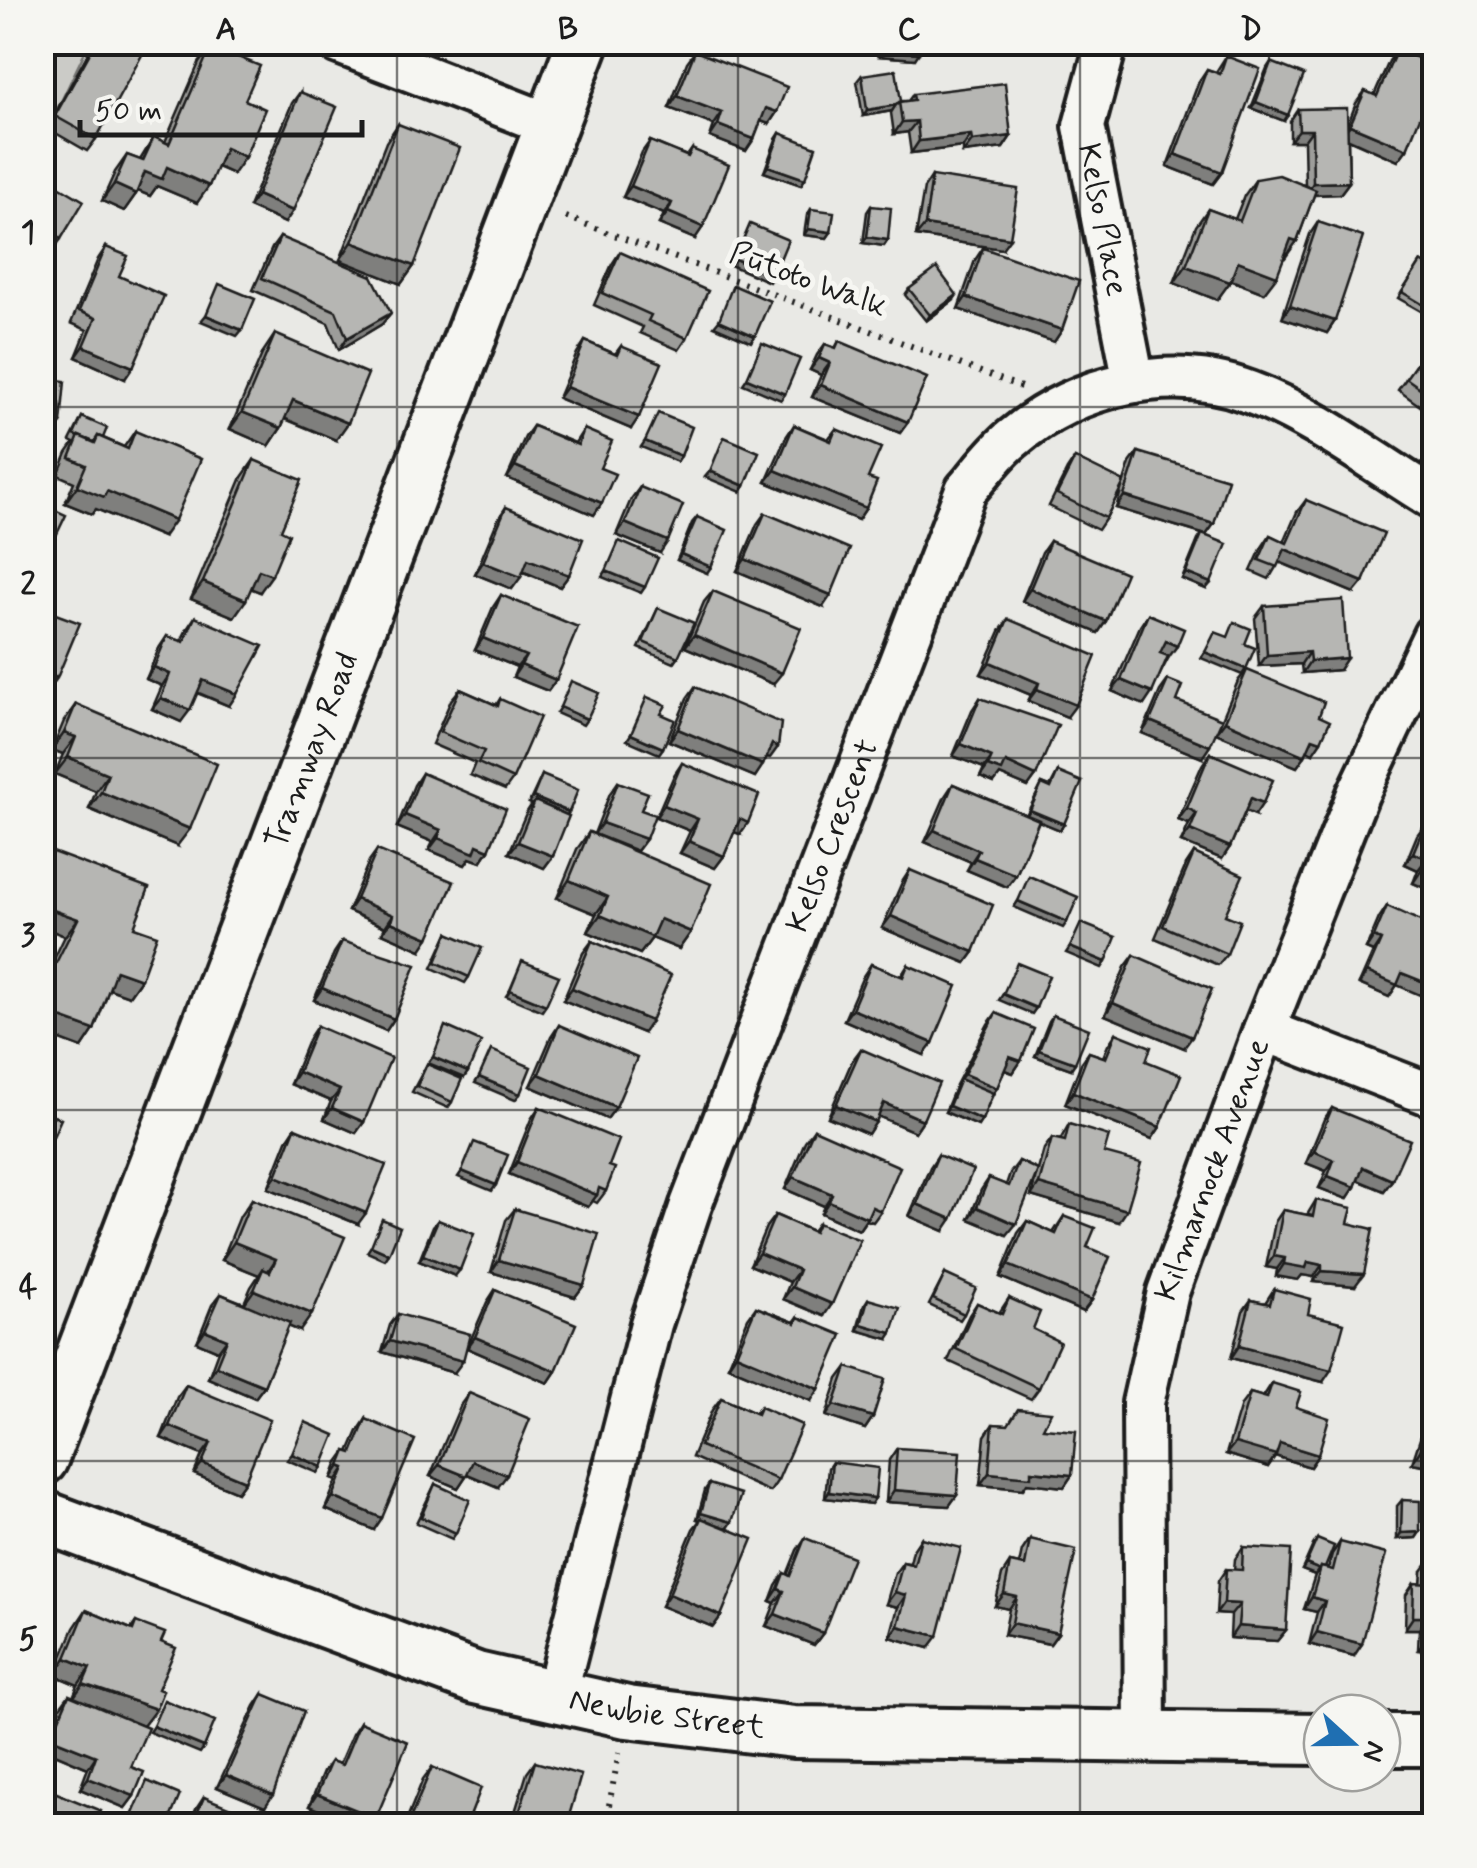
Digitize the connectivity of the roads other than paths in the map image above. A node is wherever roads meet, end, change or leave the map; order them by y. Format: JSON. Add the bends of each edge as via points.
{"nodes":[{"id":1,"x":337,"y":42,"type":"edge"},
{"id":2,"x":583,"y":42,"type":"edge"},
{"id":3,"x":1103,"y":56,"type":"dead end"},
{"id":4,"x":552,"y":125,"type":"junction"},
{"id":5,"x":1134,"y":382,"type":"junction"},
{"id":6,"x":1434,"y":499,"type":"edge"},
{"id":7,"x":1434,"y":636,"type":"edge"},
{"id":8,"x":1264,"y":1030,"type":"junction"},
{"id":9,"x":1434,"y":1096,"type":"edge"},
{"id":10,"x":42,"y":1459,"type":"edge"},
{"id":11,"x":42,"y":1516,"type":"edge"},
{"id":12,"x":555,"y":1699,"type":"junction"},
{"id":13,"x":1145,"y":1737,"type":"junction"},
{"id":14,"x":1302,"y":1739,"type":"edge"},
{"id":15,"x":1402,"y":1740,"type":"edge"},
{"id":16,"x":1434,"y":1740,"type":"edge"}],
"edges":[{"from":1,"to":4,"type":"street"},
{"from":2,"to":4,"type":"street","name":"Tramway Road"},
{"from":3,"to":5,"type":"street","name":"Kelso Place","via":[[1084,126]]},
{"from":4,"to":10,"type":"street","name":"Tramway Road"},
{"from":5,"to":6,"type":"street","name":"Kelso Crescent","via":[[1201,382],[1248,391]]},
{"from":5,"to":12,"type":"street","name":"Kelso Crescent","via":[[1086,392],[1051,411],[1010,440],[966,490],[685,1222],[652,1324]]},
{"from":7,"to":8,"type":"street","name":"Kilmarnock Avenue","via":[[1358,794]]},
{"from":8,"to":9,"type":"street"},
{"from":8,"to":13,"type":"street","name":"Kilmarnock Avenue","via":[[1168,1292],[1144,1403]]},
{"from":11,"to":12,"type":"street","name":"Newbie Street","via":[[476,1678]]},
{"from":12,"to":13,"type":"street","name":"Newbie Street","via":[[794,1732]]},
{"from":13,"to":14,"type":"street","name":"Newbie Street"},
{"from":15,"to":16,"type":"street"}]}
